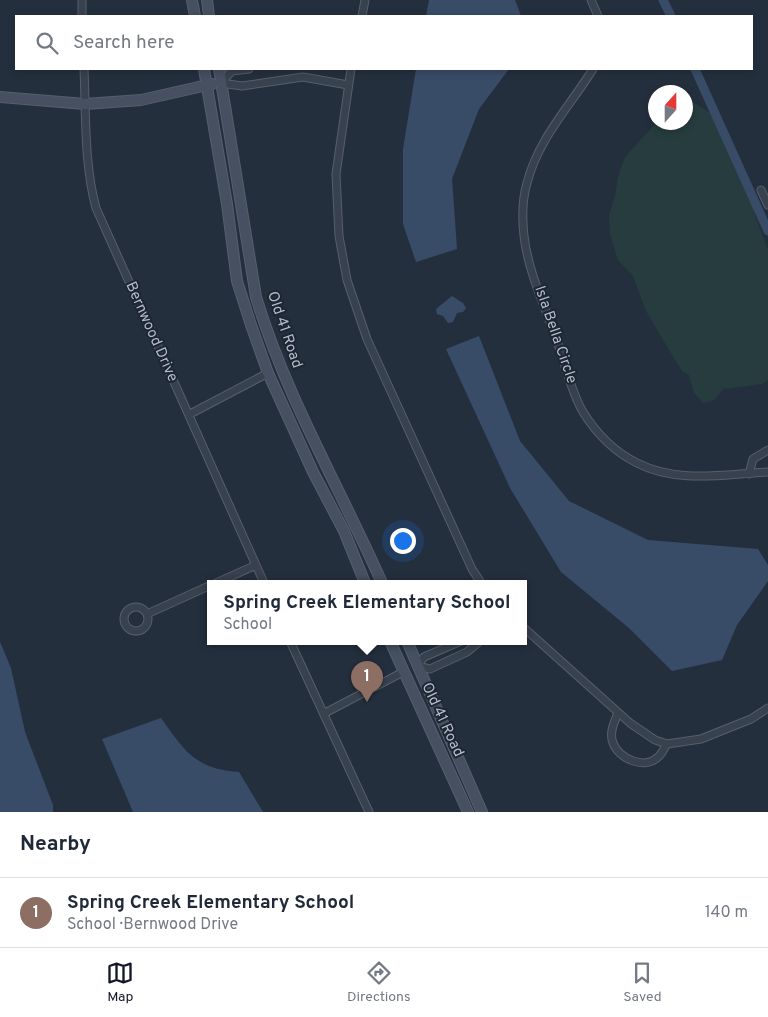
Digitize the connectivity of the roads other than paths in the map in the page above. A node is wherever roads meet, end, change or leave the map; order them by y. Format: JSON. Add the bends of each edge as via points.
{"nodes":[{"id":1,"x":82,"y":0,"type":"edge"},
{"id":2,"x":192,"y":0,"type":"edge"},
{"id":3,"x":206,"y":0,"type":"edge"},
{"id":4,"x":365,"y":0,"type":"edge"},
{"id":5,"x":591,"y":0,"type":"edge"},
{"id":6,"x":82,"y":15,"type":"edge"},
{"id":7,"x":195,"y":15,"type":"edge"},
{"id":8,"x":210,"y":15,"type":"edge"},
{"id":9,"x":362,"y":15,"type":"edge"},
{"id":10,"x":598,"y":15,"type":"edge"},
{"id":11,"x":84,"y":70,"type":"edge"},
{"id":12,"x":204,"y":70,"type":"edge"},
{"id":13,"x":219,"y":70,"type":"edge"},
{"id":14,"x":240,"y":70,"type":"edge"},
{"id":15,"x":349,"y":70,"type":"edge"},
{"id":16,"x":592,"y":70,"type":"edge"},
{"id":17,"x":221,"y":82,"type":"junction"},
{"id":18,"x":207,"y":84,"type":"junction"},
{"id":19,"x":348,"y":85,"type":"junction"},
{"id":20,"x":0,"y":98,"type":"edge"},
{"id":21,"x":85,"y":104,"type":"junction"},
{"id":22,"x":761,"y":190,"type":"dead end"},
{"id":23,"x":767,"y":200,"type":"edge"},
{"id":24,"x":280,"y":368,"type":"junction"},
{"id":25,"x":268,"y":373,"type":"junction"},
{"id":26,"x":190,"y":414,"type":"junction"},
{"id":27,"x":768,"y":450,"type":"edge"},
{"id":28,"x":768,"y":472,"type":"edge"},
{"id":29,"x":749,"y":474,"type":"junction"},
{"id":30,"x":256,"y":565,"type":"junction"},
{"id":31,"x":223,"y":580,"type":"edge"},
{"id":32,"x":263,"y":580,"type":"edge"},
{"id":33,"x":364,"y":580,"type":"edge"},
{"id":34,"x":381,"y":580,"type":"edge"},
{"id":35,"x":479,"y":580,"type":"edge"},
{"id":36,"x":207,"y":588,"type":"edge"},
{"id":37,"x":147,"y":614,"type":"dead end"},
{"id":38,"x":527,"y":631,"type":"edge"},
{"id":39,"x":292,"y":645,"type":"edge"},
{"id":40,"x":392,"y":645,"type":"edge"},
{"id":41,"x":409,"y":645,"type":"edge"},
{"id":42,"x":452,"y":645,"type":"edge"},
{"id":43,"x":475,"y":645,"type":"edge"},
{"id":44,"x":417,"y":666,"type":"junction"},
{"id":45,"x":403,"y":672,"type":"junction"},
{"id":46,"x":768,"y":708,"type":"edge"},
{"id":47,"x":325,"y":713,"type":"junction"},
{"id":48,"x":618,"y":713,"type":"junction"},
{"id":49,"x":667,"y":744,"type":"junction"},
{"id":50,"x":369,"y":812,"type":"edge"},
{"id":51,"x":468,"y":812,"type":"edge"},
{"id":52,"x":482,"y":812,"type":"edge"}],
"edges":[{"from":1,"to":6,"type":"street"},
{"from":2,"to":7,"type":"street"},
{"from":3,"to":8,"type":"street"},
{"from":4,"to":9,"type":"street"},
{"from":5,"to":10,"type":"street"},
{"from":11,"to":21,"type":"street","name":"Bernwood Drive"},
{"from":12,"to":18,"type":"street","name":"Old 41 Road"},
{"from":13,"to":17,"type":"street","name":"Old 41 Road"},
{"from":14,"to":17,"type":"street","via":[[232,71]]},
{"from":15,"to":19,"type":"street"},
{"from":16,"to":29,"type":"street","name":"Isla Bella Circle","via":[[537,154],[523,201],[524,237],[530,263],[575,393],[598,433],[637,463],[667,474],[690,477]]},
{"from":17,"to":18,"type":"street"},
{"from":17,"to":19,"type":"street","via":[[242,86],[303,77]]},
{"from":17,"to":24,"type":"street","name":"Old 41 Road","via":[[256,297]]},
{"from":18,"to":21,"type":"street","via":[[141,100]]},
{"from":18,"to":25,"type":"street","name":"Old 41 Road","via":[[237,281]]},
{"from":19,"to":35,"type":"street","via":[[336,174],[339,236],[347,280],[367,339]]},
{"from":20,"to":21,"type":"street"},
{"from":21,"to":26,"type":"street","name":"Bernwood Drive","via":[[91,190],[96,208]]},
{"from":22,"to":23,"type":"street"},
{"from":24,"to":25,"type":"street"},
{"from":24,"to":34,"type":"street","name":"Old 41 Road"},
{"from":25,"to":26,"type":"street"},
{"from":25,"to":33,"type":"street","name":"Old 41 Road","via":[[344,531]]},
{"from":26,"to":30,"type":"street","name":"Bernwood Drive"},
{"from":27,"to":29,"type":"street","via":[[753,459]]},
{"from":28,"to":29,"type":"street","name":"Isla Bella Circle"},
{"from":30,"to":31,"type":"street"},
{"from":30,"to":32,"type":"street","name":"Bernwood Drive"},
{"from":36,"to":37,"type":"street"},
{"from":38,"to":48,"type":"street"},
{"from":39,"to":47,"type":"street"},
{"from":40,"to":45,"type":"street","name":"Old 41 Road"},
{"from":41,"to":44,"type":"street","name":"Old 41 Road"},
{"from":42,"to":44,"type":"street","via":[[424,657]]},
{"from":43,"to":44,"type":"street","via":[[430,669]]},
{"from":44,"to":45,"type":"street"},
{"from":44,"to":52,"type":"street","name":"Old 41 Road"},
{"from":45,"to":47,"type":"street"},
{"from":45,"to":51,"type":"street","name":"Old 41 Road"},
{"from":46,"to":49,"type":"street","via":[[751,719],[702,739]]},
{"from":47,"to":50,"type":"street"},
{"from":48,"to":49,"type":"street","via":[[642,733]]},
{"from":48,"to":49,"type":"street","via":[[612,734],[621,755],[635,762],[648,762],[658,757]]}]}
